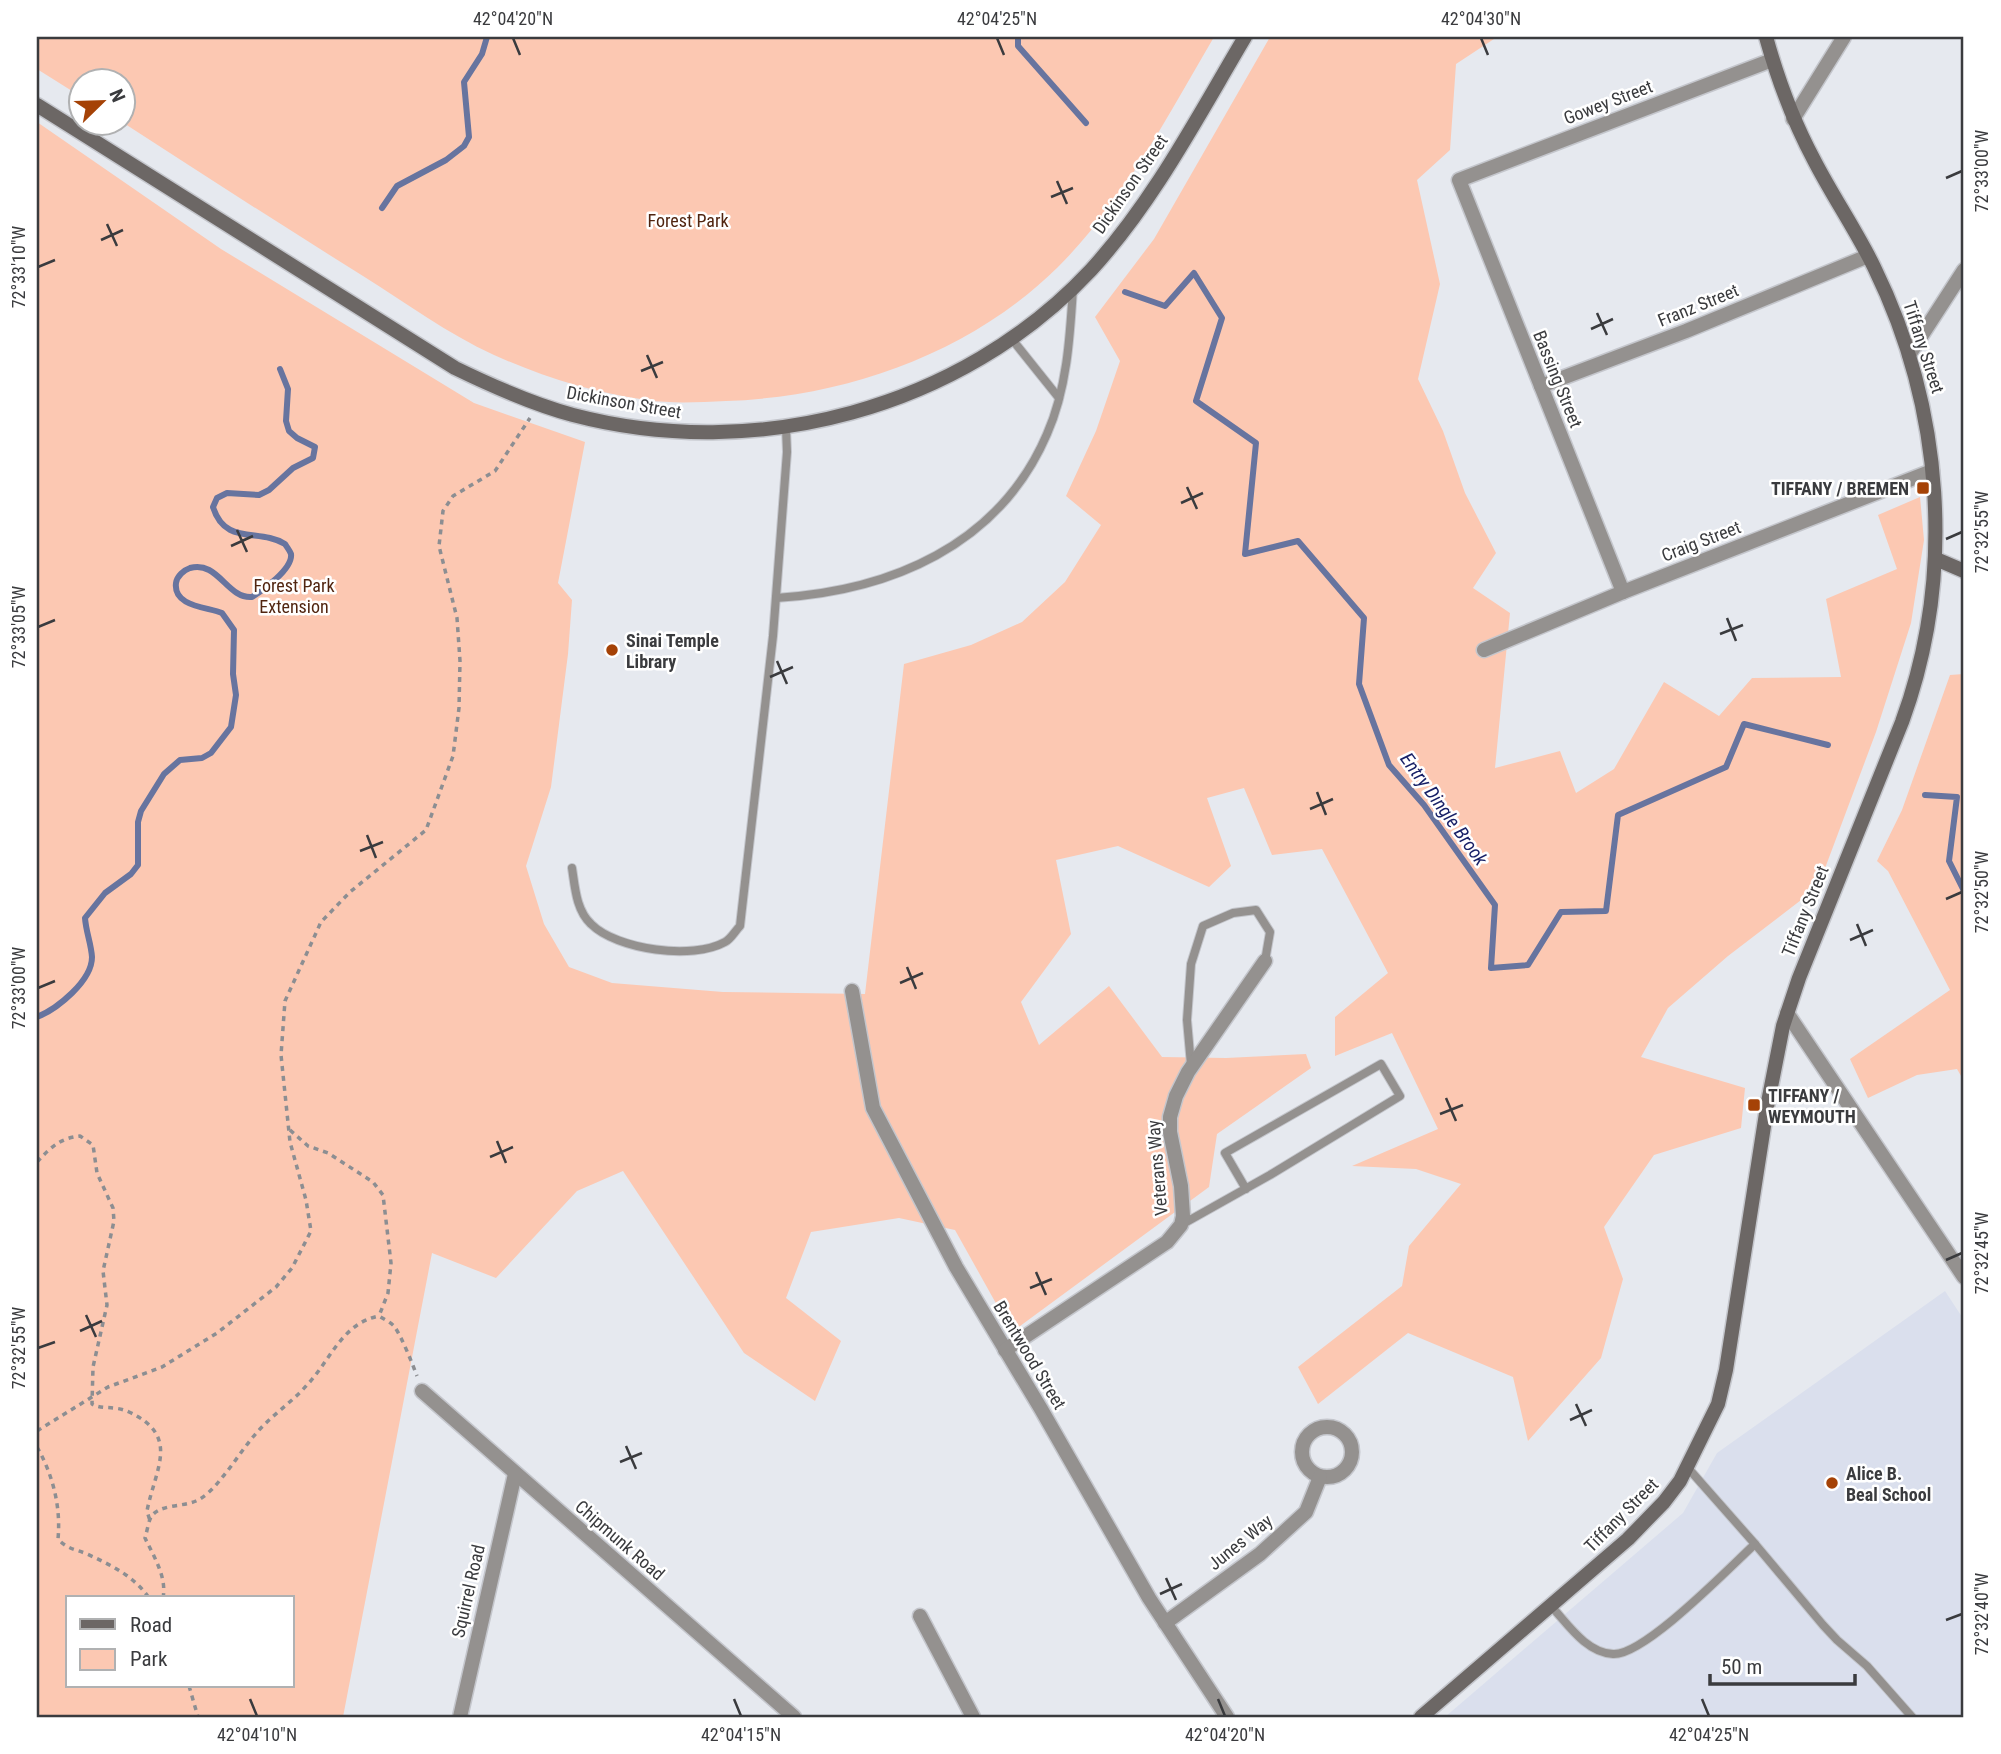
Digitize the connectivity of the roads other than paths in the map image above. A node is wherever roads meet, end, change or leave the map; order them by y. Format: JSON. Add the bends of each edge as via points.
{"nodes":[{"id":1,"x":1245,"y":37,"type":"edge"},
{"id":2,"x":1766,"y":37,"type":"edge"},
{"id":3,"x":1844,"y":37,"type":"edge"},
{"id":4,"x":1772,"y":60,"type":"junction"},
{"id":5,"x":37,"y":105,"type":"edge"},
{"id":6,"x":1793,"y":119,"type":"junction"},
{"id":7,"x":1459,"y":180,"type":"joint"},
{"id":8,"x":1868,"y":256,"type":"junction"},
{"id":9,"x":1964,"y":270,"type":"edge"},
{"id":10,"x":1073,"y":288,"type":"junction"},
{"id":11,"x":1011,"y":338,"type":"junction"},
{"id":12,"x":1909,"y":355,"type":"junction"},
{"id":13,"x":1541,"y":386,"type":"junction"},
{"id":14,"x":1059,"y":398,"type":"junction"},
{"id":15,"x":786,"y":428,"type":"junction"},
{"id":16,"x":1932,"y":471,"type":"junction"},
{"id":17,"x":1936,"y":559,"type":"junction"},
{"id":18,"x":1964,"y":571,"type":"edge"},
{"id":19,"x":1623,"y":592,"type":"junction"},
{"id":20,"x":775,"y":598,"type":"junction"},
{"id":21,"x":1484,"y":650,"type":"dead end"},
{"id":22,"x":572,"y":868,"type":"dead end"},
{"id":23,"x":1265,"y":961,"type":"joint"},
{"id":24,"x":852,"y":991,"type":"dead end"},
{"id":25,"x":1787,"y":1013,"type":"junction"},
{"id":26,"x":1191,"y":1068,"type":"junction"},
{"id":27,"x":1246,"y":1189,"type":"junction"},
{"id":28,"x":1181,"y":1225,"type":"junction"},
{"id":29,"x":1964,"y":1277,"type":"edge"},
{"id":30,"x":1005,"y":1350,"type":"junction"},
{"id":31,"x":422,"y":1391,"type":"road end"},
{"id":32,"x":1688,"y":1468,"type":"junction"},
{"id":33,"x":515,"y":1474,"type":"junction"},
{"id":34,"x":1320,"y":1476,"type":"dead end"},
{"id":35,"x":1755,"y":1544,"type":"junction"},
{"id":36,"x":1551,"y":1606,"type":"junction"},
{"id":37,"x":920,"y":1616,"type":"dead end"},
{"id":38,"x":1166,"y":1623,"type":"junction"},
{"id":39,"x":460,"y":1717,"type":"edge"},
{"id":40,"x":794,"y":1717,"type":"edge"},
{"id":41,"x":973,"y":1717,"type":"edge"},
{"id":42,"x":1227,"y":1717,"type":"edge"},
{"id":43,"x":1421,"y":1717,"type":"edge"},
{"id":44,"x":1912,"y":1717,"type":"edge"}],
"edges":[{"from":1,"to":10,"type":"main road","name":"Dickinson Street","via":[[1141,207]]},
{"from":2,"to":4,"type":"main road","name":"Tiffany Street"},
{"from":3,"to":6,"type":"street"},
{"from":4,"to":6,"type":"main road","name":"Tiffany Street"},
{"from":4,"to":7,"type":"street","name":"Gowey Street"},
{"from":5,"to":15,"type":"main road","name":"Dickinson Street","via":[[455,369],[538,405],[662,431]]},
{"from":6,"to":8,"type":"main road","name":"Tiffany Street"},
{"from":7,"to":13,"type":"street","name":"Bassing Street"},
{"from":8,"to":12,"type":"main road","name":"Tiffany Street"},
{"from":8,"to":13,"type":"street","name":"Franz Street"},
{"from":9,"to":12,"type":"street"},
{"from":10,"to":11,"type":"main road","name":"Dickinson Street"},
{"from":10,"to":14,"type":"lane"},
{"from":11,"to":14,"type":"lane"},
{"from":11,"to":15,"type":"main road","name":"Dickinson Street","via":[[964,369],[920,390],[860,411]]},
{"from":12,"to":16,"type":"main road","name":"Tiffany Street","via":[[1926,421]]},
{"from":13,"to":19,"type":"street","name":"Bassing Street"},
{"from":14,"to":20,"type":"lane","via":[[1034,460],[981,526],[925,562],[865,585]]},
{"from":15,"to":20,"type":"lane"},
{"from":16,"to":17,"type":"main road","name":"Tiffany Street"},
{"from":16,"to":19,"type":"street","name":"Craig Street"},
{"from":17,"to":18,"type":"main road"},
{"from":17,"to":25,"type":"main road","name":"Tiffany Street","via":[[1928,626],[1908,705]]},
{"from":19,"to":21,"type":"street","name":"Craig Street"},
{"from":20,"to":22,"type":"lane","via":[[740,926],[727,942],[701,951],[638,948],[589,923],[576,899]]},
{"from":23,"to":26,"type":"street","name":"Veterans Way"},
{"from":23,"to":26,"type":"lane","via":[[1270,932],[1256,910],[1203,926],[1191,964],[1187,1020]]},
{"from":24,"to":30,"type":"street","name":"Brentwood Street","via":[[873,1108]]},
{"from":25,"to":29,"type":"street"},
{"from":25,"to":32,"type":"main road","name":"Tiffany Street","via":[[1768,1097],[1726,1370],[1718,1404]]},
{"from":26,"to":28,"type":"street","name":"Veterans Way","via":[[1170,1117],[1183,1198]]},
{"from":27,"to":27,"type":"lane","via":[[1400,1096],[1381,1064],[1225,1153]]},
{"from":27,"to":28,"type":"lane"},
{"from":28,"to":30,"type":"street","name":"Veterans Way","via":[[1167,1242]]},
{"from":30,"to":38,"type":"street","name":"Brentwood Street"},
{"from":31,"to":33,"type":"street","name":"Chipmunk Road"},
{"from":32,"to":35,"type":"lane"},
{"from":32,"to":36,"type":"main road","name":"Tiffany Street","via":[[1653,1514]]},
{"from":33,"to":39,"type":"street","name":"Squirrel Road"},
{"from":33,"to":40,"type":"street","name":"Chipmunk Road"},
{"from":34,"to":38,"type":"street","name":"Junes Way","via":[[1306,1512],[1260,1554]]},
{"from":35,"to":36,"type":"lane","via":[[1650,1639],[1624,1652],[1596,1649]]},
{"from":35,"to":44,"type":"lane","via":[[1837,1640],[1867,1665]]},
{"from":36,"to":43,"type":"main road","name":"Tiffany Street"},
{"from":37,"to":41,"type":"street"},
{"from":38,"to":42,"type":"street","name":"Brentwood Street"}]}
